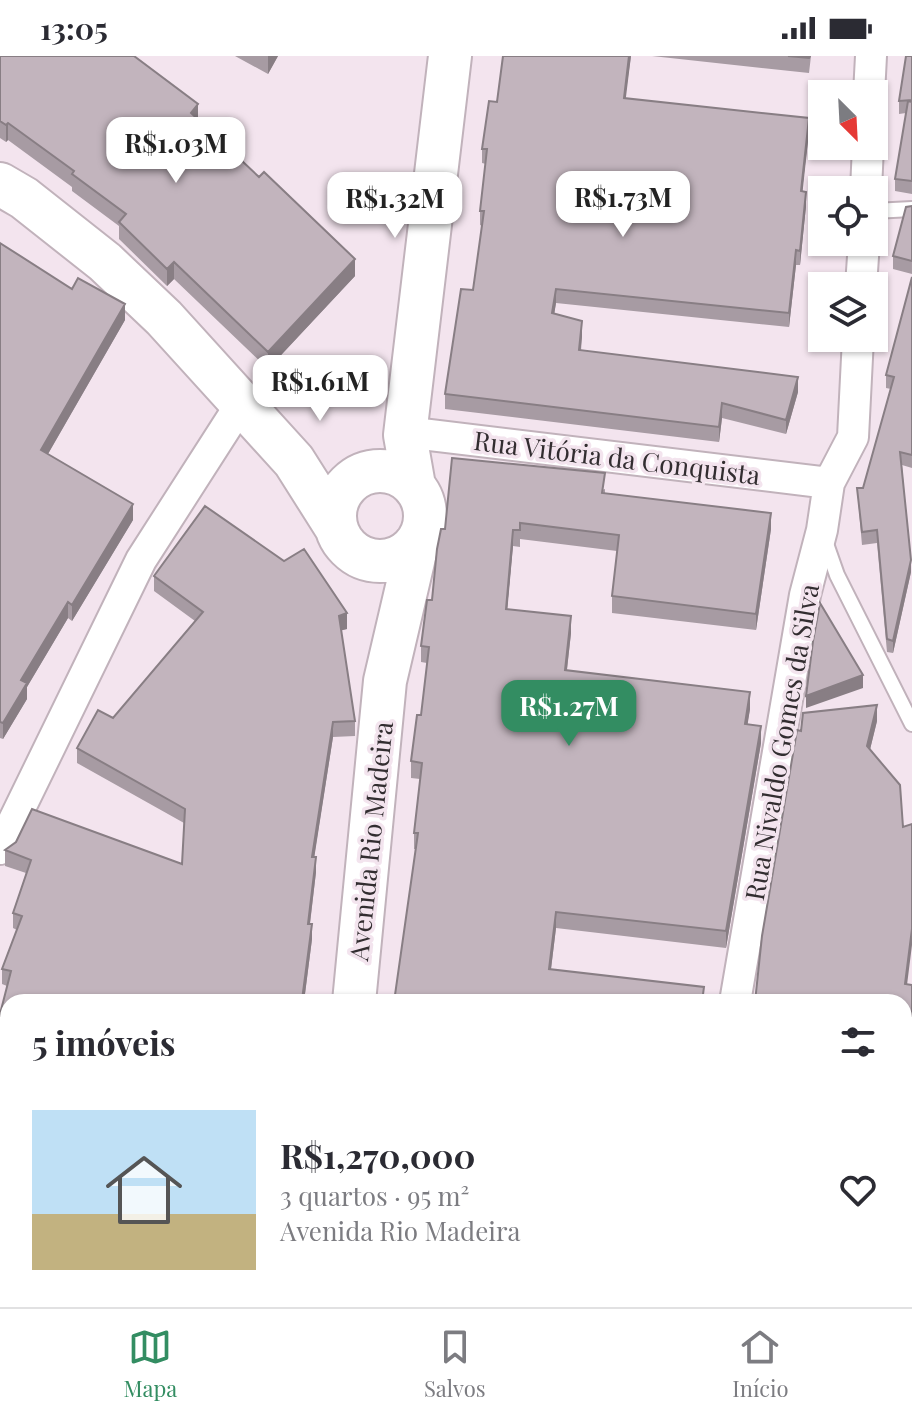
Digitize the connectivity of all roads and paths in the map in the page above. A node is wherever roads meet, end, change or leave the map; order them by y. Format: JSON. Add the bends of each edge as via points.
{"nodes":[{"id":1,"x":450,"y":56,"type":"edge"},
{"id":2,"x":871,"y":56,"type":"edge"},
{"id":3,"x":870,"y":80,"type":"edge"},
{"id":4,"x":0,"y":184,"type":"edge"},
{"id":5,"x":912,"y":209,"type":"edge"},
{"id":6,"x":888,"y":210,"type":"edge"},
{"id":7,"x":857,"y":352,"type":"edge"},
{"id":8,"x":252,"y":415,"type":"junction"},
{"id":9,"x":405,"y":434,"type":"junction"},
{"id":10,"x":363,"y":474,"type":"junction"},
{"id":11,"x":829,"y":483,"type":"junction"},
{"id":12,"x":414,"y":486,"type":"junction"},
{"id":13,"x":822,"y":530,"type":"junction"},
{"id":14,"x":418,"y":540,"type":"junction"},
{"id":15,"x":345,"y":541,"type":"junction"},
{"id":16,"x":385,"y":681,"type":"junction"},
{"id":17,"x":912,"y":724,"type":"edge"},
{"id":18,"x":0,"y":851,"type":"edge"},
{"id":19,"x":355,"y":994,"type":"edge"},
{"id":20,"x":736,"y":994,"type":"edge"}],
"edges":[{"from":1,"to":9,"type":"main road"},
{"from":2,"to":3,"type":"street"},
{"from":4,"to":8,"type":"main road","name":"Avenida Rio Madeira","via":[[105,262]]},
{"from":5,"to":6,"type":"lane"},
{"from":7,"to":11,"type":"street","name":"Rua Nivaldo Gomes da Silva","via":[[853,437]]},
{"from":8,"to":10,"type":"main road","via":[[331,470]]},
{"from":8,"to":15,"type":"main road","name":"Avenida Rio Madeira","via":[[305,475]]},
{"from":8,"to":18,"type":"street","via":[[141,560]]},
{"from":9,"to":10,"type":"main road","via":[[390,457]]},
{"from":9,"to":11,"type":"street","name":"Rua Vitória da Conquista"},
{"from":9,"to":12,"type":"main road"},
{"from":10,"to":12,"type":"main road","via":[[393,473]]},
{"from":10,"to":15,"type":"main road","via":[[339,499],[335,514]]},
{"from":11,"to":13,"type":"street","name":"Rua Nivaldo Gomes da Silva"},
{"from":12,"to":14,"type":"main road","via":[[426,513]]},
{"from":13,"to":17,"type":"lane","via":[[837,575]]},
{"from":13,"to":20,"type":"street","name":"Rua Nivaldo Gomes da Silva","via":[[805,595]]},
{"from":14,"to":15,"type":"main road","via":[[408,551],[381,561],[367,559]]},
{"from":14,"to":16,"type":"main road","name":"Avenida Rio Madeira"},
{"from":15,"to":16,"type":"main road","name":"Avenida Rio Madeira","via":[[379,607]]},
{"from":16,"to":19,"type":"main road","name":"Avenida Rio Madeira"}]}
